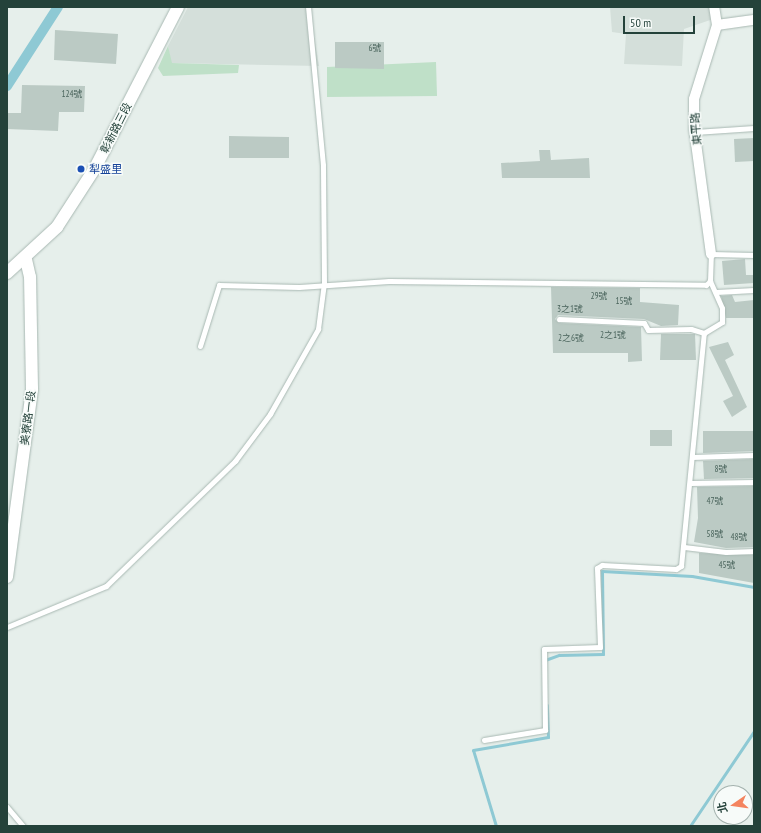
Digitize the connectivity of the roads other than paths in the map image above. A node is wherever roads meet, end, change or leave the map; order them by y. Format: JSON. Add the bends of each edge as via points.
{"nodes":[{"id":1,"x":178,"y":7,"type":"edge"},
{"id":2,"x":308,"y":7,"type":"edge"},
{"id":3,"x":714,"y":7,"type":"edge"},
{"id":4,"x":754,"y":20,"type":"edge"},
{"id":5,"x":716,"y":25,"type":"junction"},
{"id":6,"x":754,"y":128,"type":"edge"},
{"id":7,"x":695,"y":132,"type":"junction"},
{"id":8,"x":711,"y":254,"type":"junction"},
{"id":9,"x":754,"y":255,"type":"edge"},
{"id":10,"x":26,"y":259,"type":"junction"},
{"id":11,"x":7,"y":273,"type":"edge"},
{"id":12,"x":710,"y":281,"type":"junction"},
{"id":13,"x":324,"y":283,"type":"junction"},
{"id":14,"x":754,"y":290,"type":"edge"},
{"id":15,"x":716,"y":292,"type":"junction"},
{"id":16,"x":559,"y":319,"type":"dead end"},
{"id":17,"x":704,"y":333,"type":"junction"},
{"id":18,"x":200,"y":346,"type":"dead end"},
{"id":19,"x":754,"y":455,"type":"edge"},
{"id":20,"x":692,"y":456,"type":"junction"},
{"id":21,"x":754,"y":482,"type":"edge"},
{"id":22,"x":690,"y":483,"type":"junction"},
{"id":23,"x":684,"y":547,"type":"junction"},
{"id":24,"x":754,"y":551,"type":"edge"},
{"id":25,"x":7,"y":577,"type":"edge"},
{"id":26,"x":7,"y":627,"type":"edge"},
{"id":27,"x":484,"y":740,"type":"dead end"},
{"id":28,"x":7,"y":807,"type":"edge"},
{"id":29,"x":23,"y":826,"type":"edge"}],
"edges":[{"from":1,"to":10,"type":"street","name":"彰新路三段","via":[[95,168],[57,228]]},
{"from":2,"to":13,"type":"lane","via":[[323,164]]},
{"from":3,"to":5,"type":"street","name":"東平路"},
{"from":4,"to":5,"type":"street"},
{"from":5,"to":7,"type":"street","name":"東平路","via":[[694,99]]},
{"from":6,"to":7,"type":"lane"},
{"from":7,"to":8,"type":"street","name":"東平路"},
{"from":8,"to":9,"type":"lane"},
{"from":8,"to":12,"type":"lane"},
{"from":10,"to":11,"type":"street","name":"彰新路三段"},
{"from":10,"to":25,"type":"street","name":"美寮路一段","via":[[30,277],[32,389]]},
{"from":12,"to":13,"type":"lane","via":[[706,285]]},
{"from":12,"to":15,"type":"lane"},
{"from":13,"to":18,"type":"lane","via":[[299,287],[218,285]]},
{"from":13,"to":26,"type":"lane","via":[[318,329],[270,414],[235,461],[106,586]]},
{"from":14,"to":15,"type":"lane"},
{"from":15,"to":17,"type":"lane","via":[[722,322]]},
{"from":16,"to":17,"type":"lane","via":[[644,324],[648,330],[691,329]]},
{"from":17,"to":20,"type":"lane"},
{"from":19,"to":20,"type":"lane"},
{"from":20,"to":22,"type":"lane"},
{"from":21,"to":22,"type":"lane"},
{"from":22,"to":23,"type":"lane"},
{"from":23,"to":24,"type":"lane","via":[[726,552]]},
{"from":23,"to":27,"type":"lane","via":[[681,566],[676,569],[602,565],[597,568],[600,647],[544,648],[544,730]]},
{"from":28,"to":29,"type":"lane"}]}
